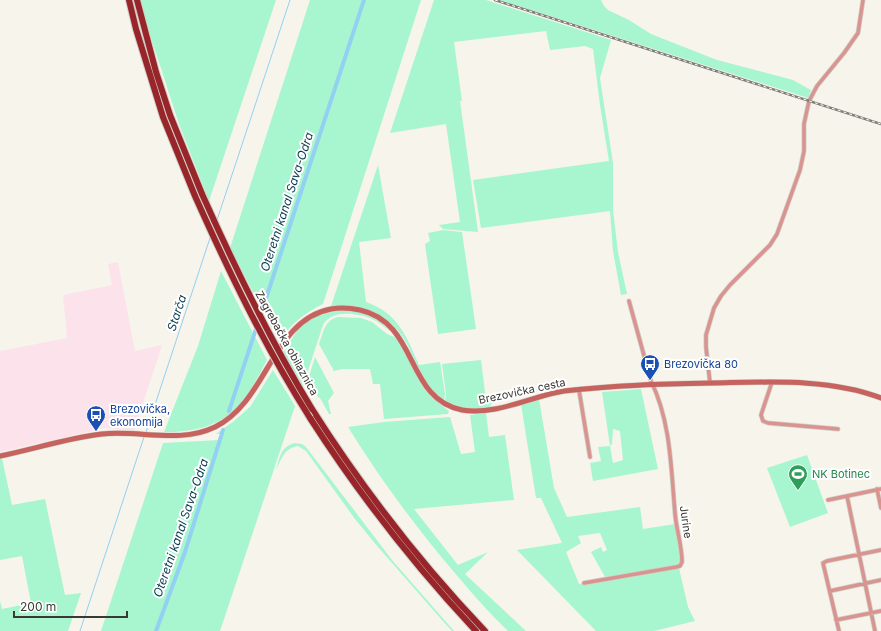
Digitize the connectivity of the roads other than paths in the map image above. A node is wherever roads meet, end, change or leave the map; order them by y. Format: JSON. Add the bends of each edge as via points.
{"nodes":[{"id":1,"x":129,"y":0,"type":"edge"},
{"id":2,"x":137,"y":0,"type":"edge"},
{"id":3,"x":863,"y":0,"type":"edge"},
{"id":4,"x":198,"y":195,"type":"junction"},
{"id":5,"x":629,"y":302,"type":"dead end"},
{"id":6,"x":772,"y":382,"type":"junction"},
{"id":7,"x":710,"y":383,"type":"junction"},
{"id":8,"x":653,"y":384,"type":"junction"},
{"id":9,"x":579,"y":390,"type":"junction"},
{"id":10,"x":881,"y":398,"type":"edge"},
{"id":11,"x":838,"y":430,"type":"dead end"},
{"id":12,"x":0,"y":456,"type":"edge"},
{"id":13,"x":590,"y":457,"type":"dead end"},
{"id":14,"x":879,"y":489,"type":"edge"},
{"id":15,"x":847,"y":496,"type":"junction"},
{"id":16,"x":828,"y":500,"type":"dead end"},
{"id":17,"x":881,"y":508,"type":"edge"},
{"id":18,"x":881,"y":550,"type":"edge"},
{"id":19,"x":859,"y":555,"type":"junction"},
{"id":20,"x":881,"y":580,"type":"edge"},
{"id":21,"x":584,"y":583,"type":"dead end"},
{"id":22,"x":865,"y":584,"type":"junction"},
{"id":23,"x":830,"y":591,"type":"junction"},
{"id":24,"x":881,"y":611,"type":"edge"},
{"id":25,"x":871,"y":613,"type":"junction"},
{"id":26,"x":836,"y":620,"type":"junction"},
{"id":27,"x":476,"y":631,"type":"edge"},
{"id":28,"x":486,"y":631,"type":"edge"},
{"id":29,"x":839,"y":631,"type":"edge"},
{"id":30,"x":875,"y":631,"type":"edge"}],
"edges":[{"from":1,"to":4,"type":"highway","name":"Zagrebačka obilaznica","via":[[163,117]]},
{"from":2,"to":4,"type":"highway","name":"Zagrebačka obilaznica","via":[[165,101]]},
{"from":3,"to":7,"type":"street","via":[[858,33],[817,86],[809,101],[800,170],[777,234],[770,245],[721,296],[714,308],[706,335]]},
{"from":4,"to":27,"type":"highway","name":"Zagrebačka obilaznica","bridge":true,"via":[[224,262],[281,371],[310,418],[350,478],[390,531]]},
{"from":4,"to":28,"type":"highway","name":"Zagrebačka obilaznica","bridge":true,"via":[[283,360],[343,456],[395,528]]},
{"from":5,"to":8,"type":"street"},
{"from":6,"to":7,"type":"main road","name":"Brezovička cesta"},
{"from":6,"to":10,"type":"main road","name":"Brezovička cesta","via":[[853,389]]},
{"from":6,"to":11,"type":"street","via":[[761,415],[763,421]]},
{"from":7,"to":8,"type":"main road","name":"Brezovička cesta"},
{"from":8,"to":9,"type":"main road","name":"Brezovička cesta"},
{"from":8,"to":21,"type":"street","name":"Jurine","via":[[662,410],[668,443],[682,562],[676,567]]},
{"from":9,"to":12,"type":"main road","name":"Brezovička cesta","via":[[482,411],[452,408],[427,389],[403,343],[388,324],[364,311],[338,308],[315,314],[298,326],[284,342],[242,407],[213,428],[178,436],[99,435]]},
{"from":9,"to":13,"type":"street","name":"Brezovička cesta"},
{"from":14,"to":15,"type":"street"},
{"from":14,"to":17,"type":"street"},
{"from":15,"to":16,"type":"street"},
{"from":15,"to":19,"type":"street"},
{"from":18,"to":19,"type":"street"},
{"from":19,"to":22,"type":"street"},
{"from":19,"to":23,"type":"street","via":[[824,562]]},
{"from":20,"to":22,"type":"street"},
{"from":22,"to":23,"type":"street"},
{"from":22,"to":25,"type":"street"},
{"from":23,"to":26,"type":"street"},
{"from":24,"to":25,"type":"street"},
{"from":25,"to":26,"type":"street"},
{"from":25,"to":30,"type":"street"},
{"from":26,"to":29,"type":"street"}]}
